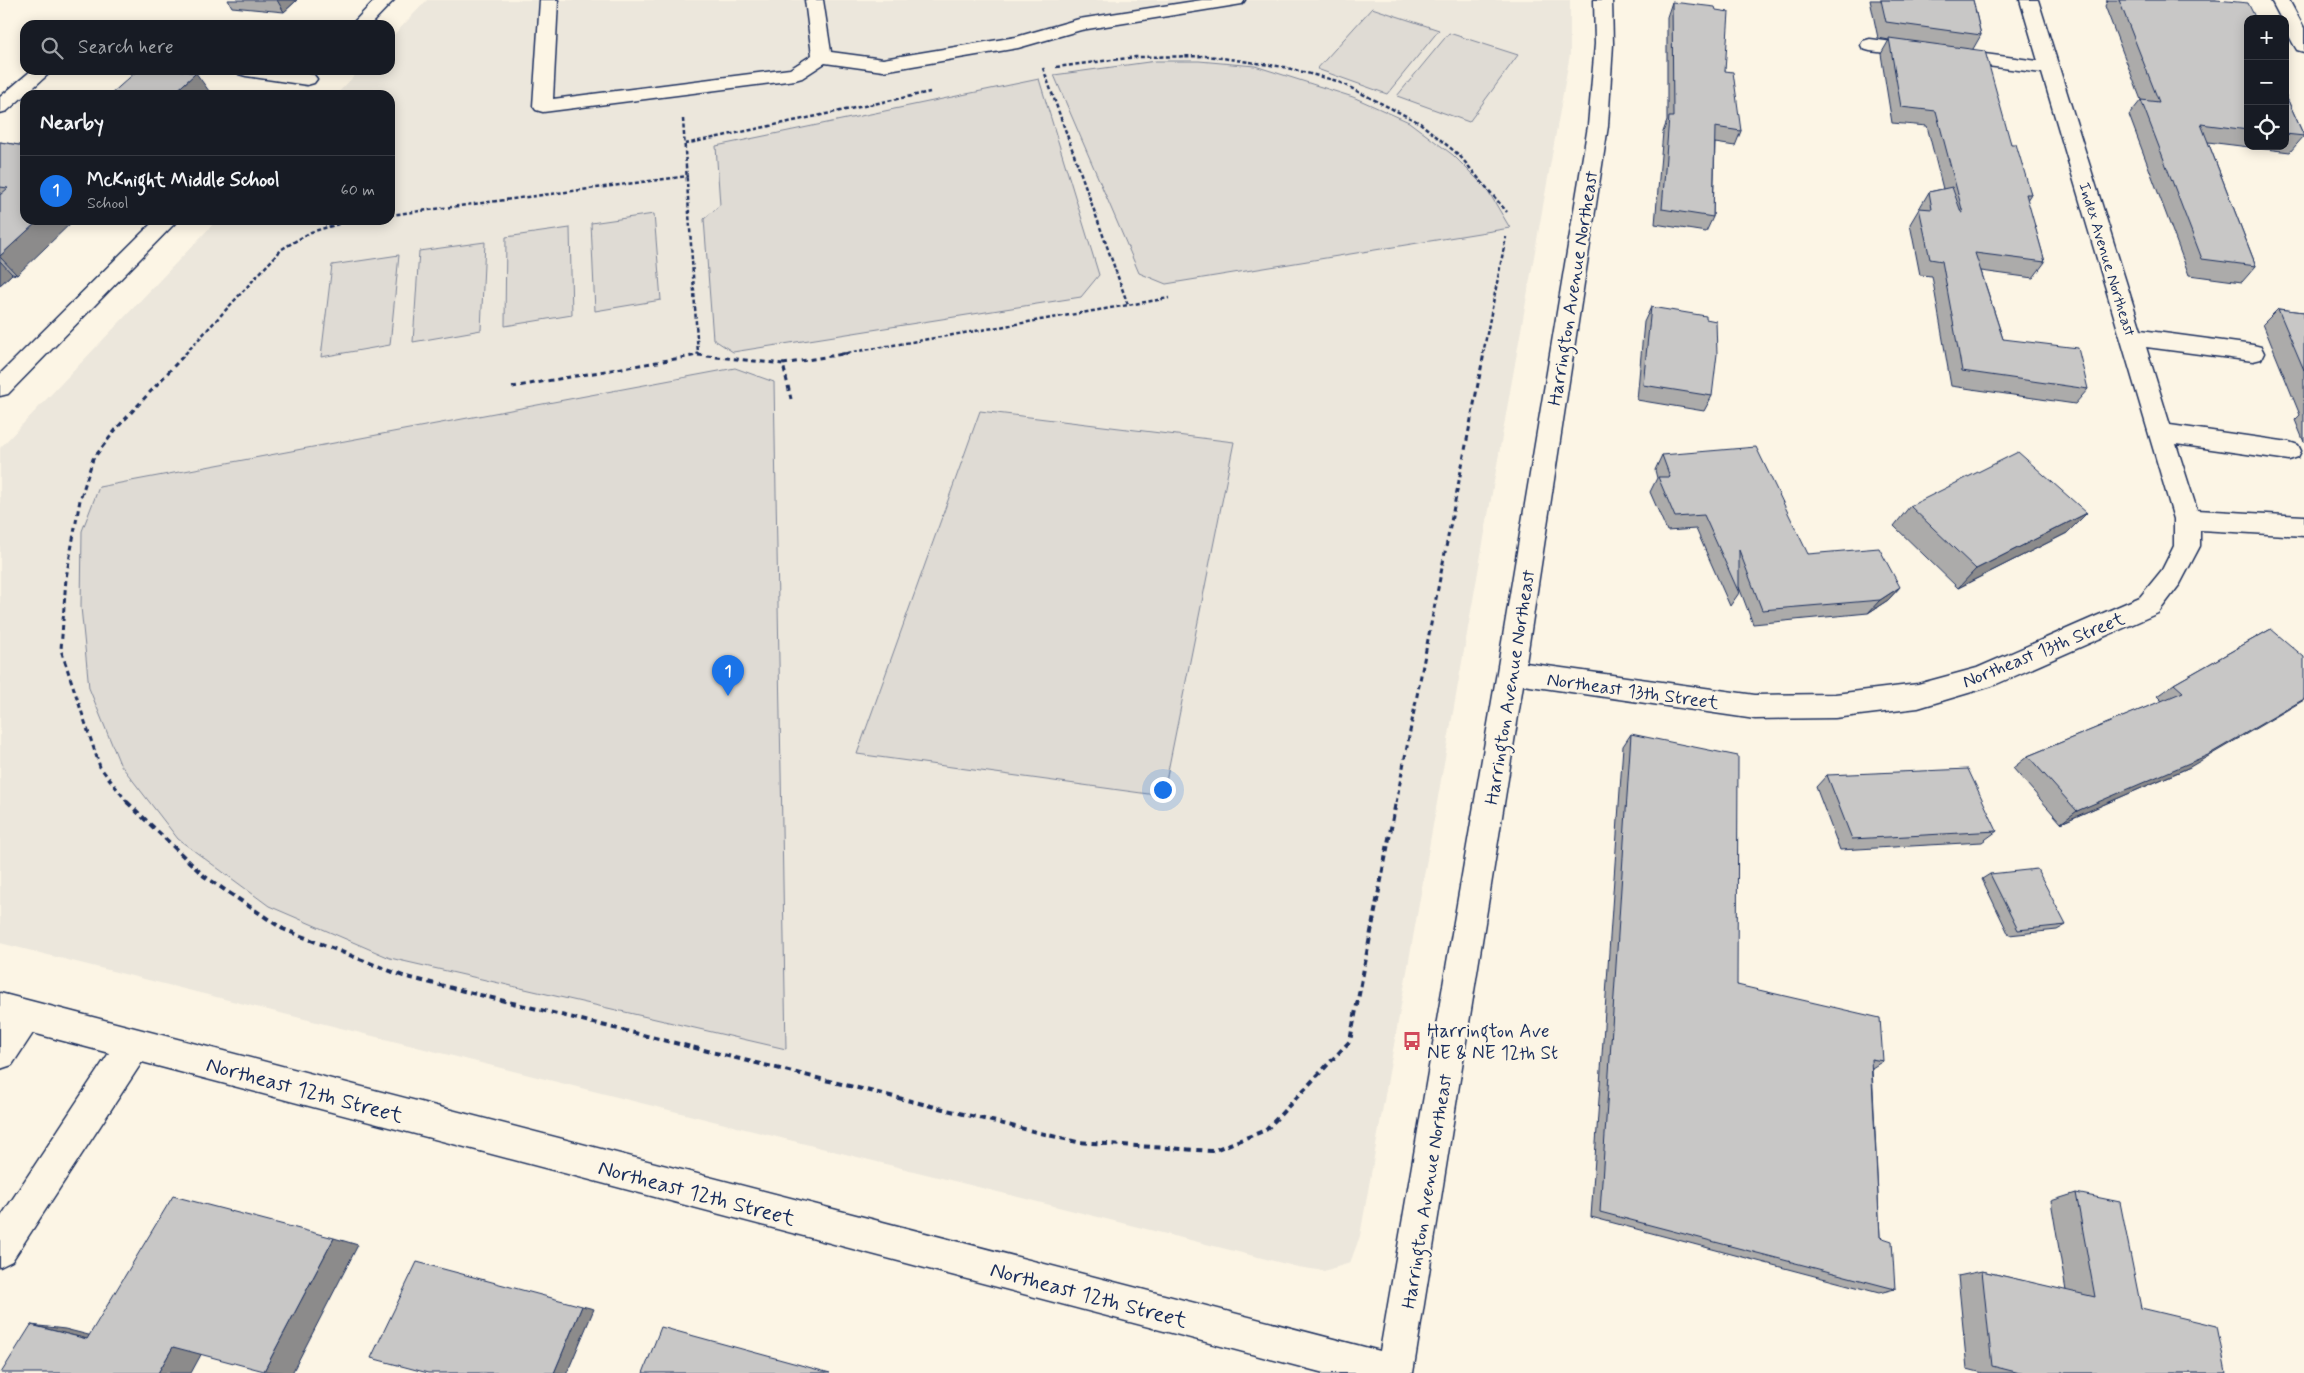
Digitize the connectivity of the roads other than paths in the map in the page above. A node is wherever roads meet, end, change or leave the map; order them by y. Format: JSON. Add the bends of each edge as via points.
{"nodes":[{"id":1,"x":385,"y":0,"type":"edge"},
{"id":2,"x":549,"y":0,"type":"edge"},
{"id":3,"x":814,"y":0,"type":"edge"},
{"id":4,"x":1236,"y":0,"type":"edge"},
{"id":5,"x":1603,"y":0,"type":"edge"},
{"id":6,"x":2029,"y":0,"type":"edge"},
{"id":7,"x":2280,"y":0,"type":"edge"},
{"id":8,"x":365,"y":20,"type":"edge"},
{"id":9,"x":1870,"y":46,"type":"dead end"},
{"id":10,"x":2304,"y":46,"type":"edge"},
{"id":11,"x":822,"y":57,"type":"junction"},
{"id":12,"x":2049,"y":68,"type":"junction"},
{"id":13,"x":38,"y":75,"type":"edge"},
{"id":14,"x":310,"y":75,"type":"edge"},
{"id":15,"x":21,"y":90,"type":"edge"},
{"id":16,"x":296,"y":90,"type":"edge"},
{"id":17,"x":20,"y":91,"type":"edge"},
{"id":18,"x":0,"y":108,"type":"edge"},
{"id":19,"x":162,"y":225,"type":"edge"},
{"id":20,"x":2132,"y":337,"type":"junction"},
{"id":21,"x":2254,"y":353,"type":"dead end"},
{"id":22,"x":0,"y":388,"type":"edge"},
{"id":23,"x":2161,"y":433,"type":"junction"},
{"id":24,"x":2289,"y":451,"type":"dead end"},
{"id":25,"x":2187,"y":519,"type":"junction"},
{"id":26,"x":2304,"y":526,"type":"edge"},
{"id":27,"x":1511,"y":672,"type":"junction"},
{"id":28,"x":13,"y":1012,"type":"edge"},
{"id":29,"x":134,"y":1045,"type":"junction"},
{"id":30,"x":0,"y":1053,"type":"edge"},
{"id":31,"x":0,"y":1250,"type":"edge"},
{"id":32,"x":1395,"y":1373,"type":"edge"}],
"edges":[{"from":1,"to":8,"type":"street"},
{"from":2,"to":11,"type":"street","via":[[543,106],[795,74]]},
{"from":3,"to":11,"type":"street"},
{"from":4,"to":11,"type":"street","via":[[1079,25],[1018,42],[883,65]]},
{"from":5,"to":27,"type":"street","name":"Harrington Avenue Northeast","via":[[1604,44],[1598,126]]},
{"from":6,"to":12,"type":"street","name":"Index Avenue Northeast"},
{"from":7,"to":10,"type":"street"},
{"from":9,"to":12,"type":"street"},
{"from":12,"to":20,"type":"street","name":"Index Avenue Northeast"},
{"from":13,"to":15,"type":"street"},
{"from":14,"to":16,"type":"street"},
{"from":17,"to":18,"type":"street"},
{"from":19,"to":22,"type":"street"},
{"from":20,"to":21,"type":"street"},
{"from":20,"to":23,"type":"street","name":"Index Avenue Northeast"},
{"from":23,"to":24,"type":"street"},
{"from":23,"to":25,"type":"street","name":"Index Avenue Northeast"},
{"from":25,"to":26,"type":"street"},
{"from":25,"to":27,"type":"street","name":"Northeast 13th Street","via":[[2186,546],[2172,577],[2149,605],[1982,678],[1918,696],[1835,706],[1755,707]]},
{"from":27,"to":32,"type":"street","name":"Harrington Avenue Northeast"},
{"from":28,"to":29,"type":"street","name":"Northeast 12th Street"},
{"from":28,"to":30,"type":"street"},
{"from":29,"to":31,"type":"street"},
{"from":29,"to":32,"type":"street","name":"Northeast 12th Street"}]}
